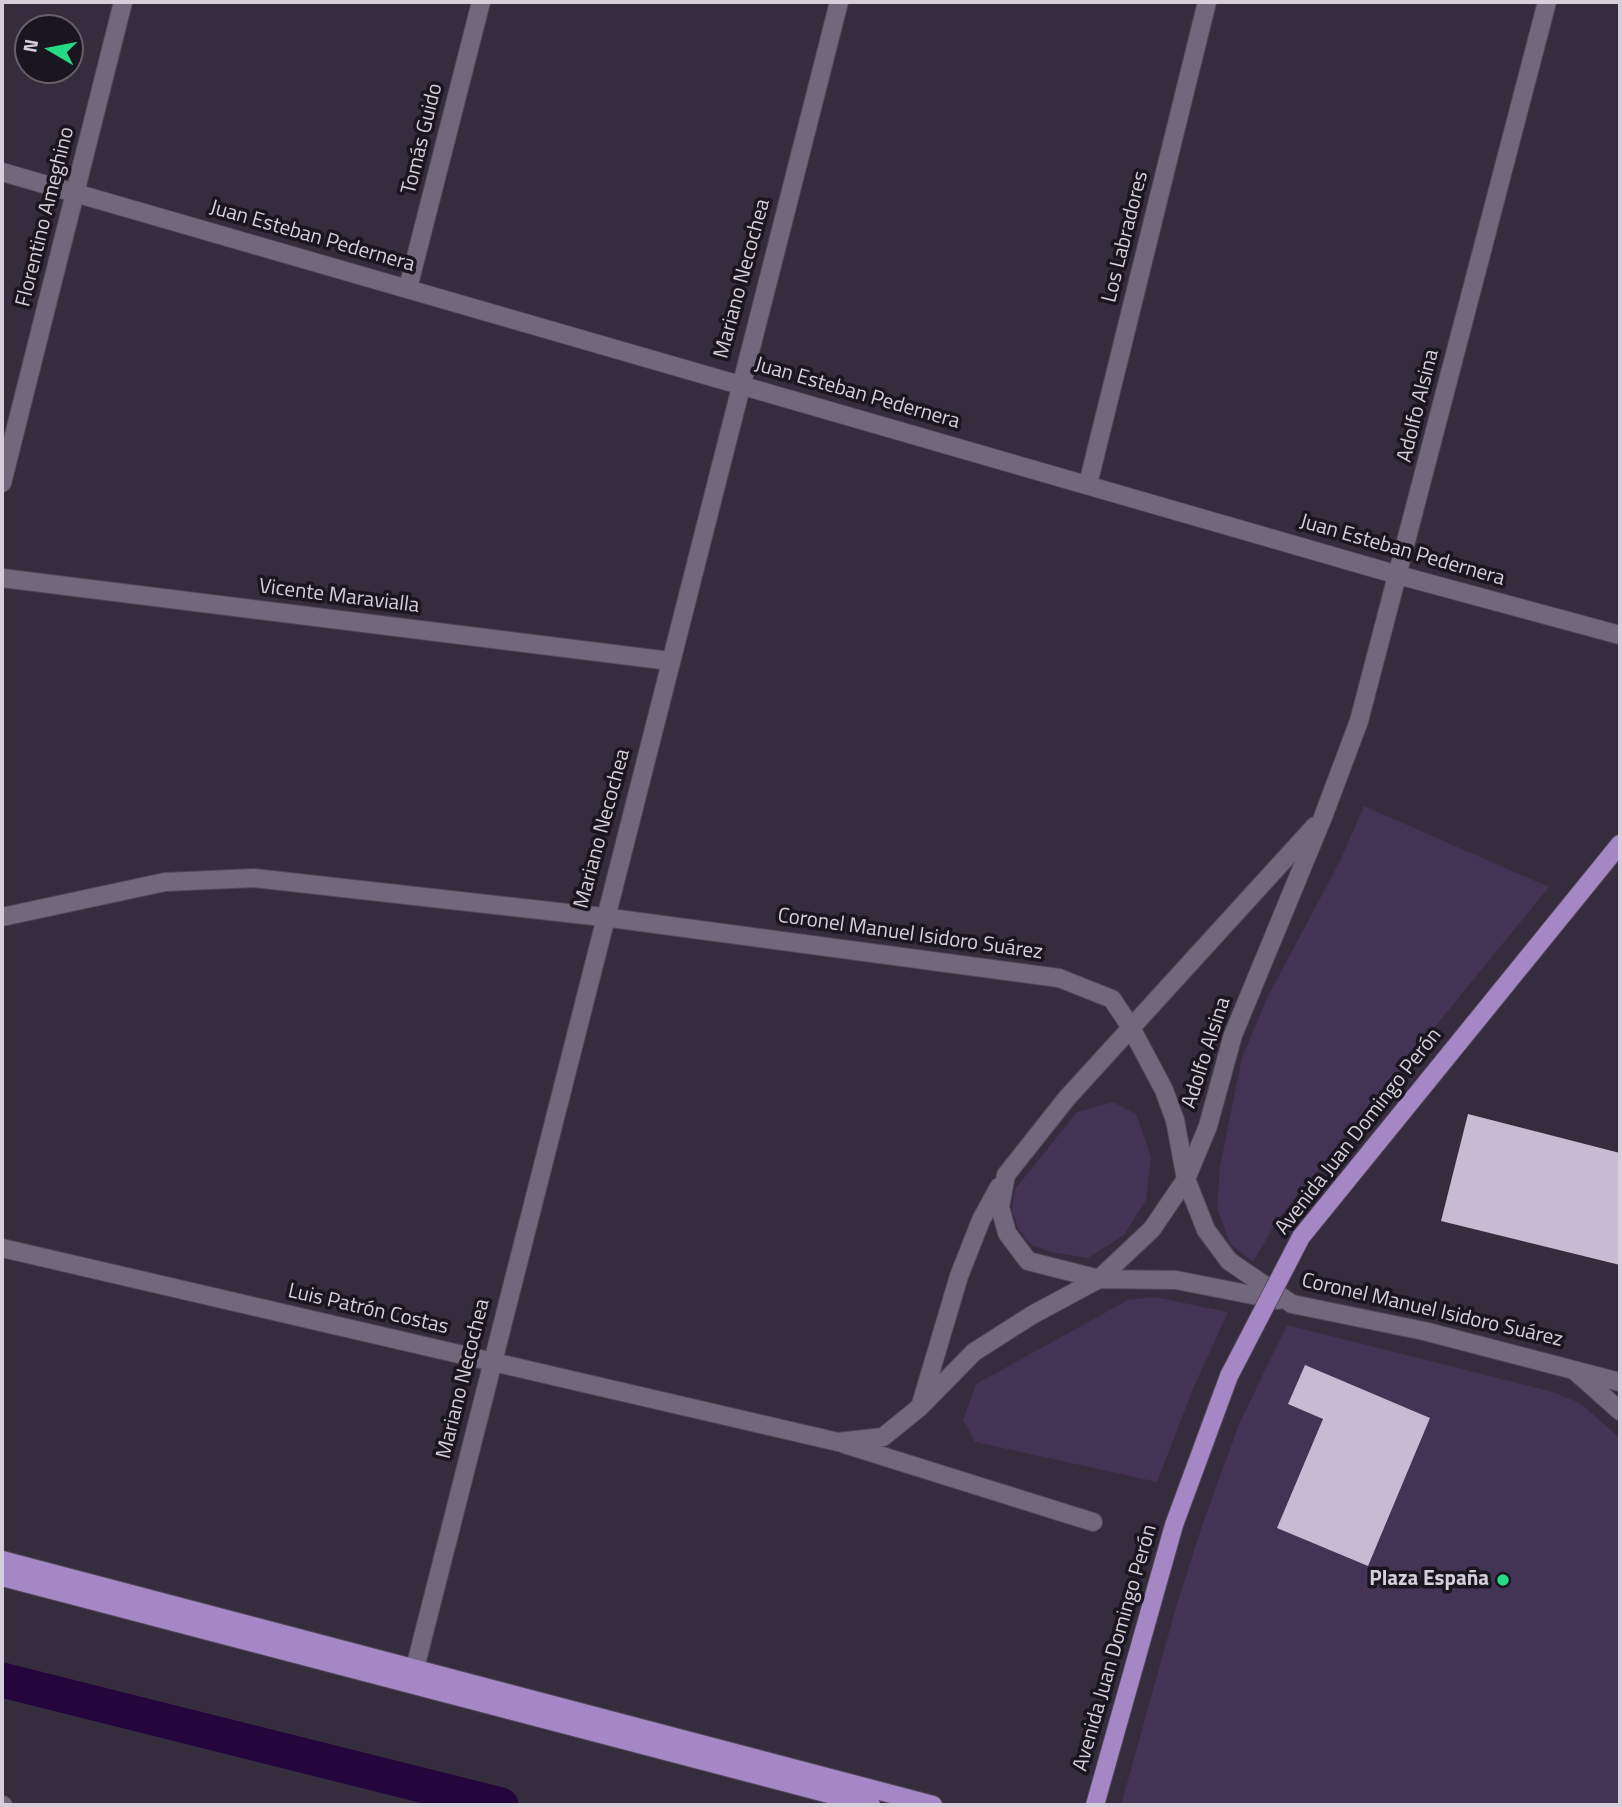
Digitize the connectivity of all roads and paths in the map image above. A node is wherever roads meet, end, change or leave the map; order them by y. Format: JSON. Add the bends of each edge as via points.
{"nodes":[{"id":1,"x":122,"y":2,"type":"edge"},
{"id":2,"x":481,"y":2,"type":"edge"},
{"id":3,"x":839,"y":2,"type":"edge"},
{"id":4,"x":1207,"y":2,"type":"edge"},
{"id":5,"x":1546,"y":2,"type":"edge"},
{"id":6,"x":2,"y":172,"type":"edge"},
{"id":7,"x":76,"y":194,"type":"junction"},
{"id":8,"x":408,"y":288,"type":"junction"},
{"id":9,"x":739,"y":384,"type":"junction"},
{"id":10,"x":2,"y":483,"type":"edge"},
{"id":11,"x":1088,"y":484,"type":"junction"},
{"id":12,"x":1398,"y":575,"type":"junction"},
{"id":13,"x":2,"y":578,"type":"edge"},
{"id":14,"x":1620,"y":635,"type":"edge"},
{"id":15,"x":670,"y":661,"type":"junction"},
{"id":16,"x":1323,"y":817,"type":"junction"},
{"id":17,"x":1620,"y":844,"type":"edge"},
{"id":18,"x":2,"y":917,"type":"edge"},
{"id":19,"x":603,"y":917,"type":"junction"},
{"id":20,"x":1130,"y":1027,"type":"junction"},
{"id":21,"x":1006,"y":1175,"type":"junction"},
{"id":22,"x":1186,"y":1179,"type":"junction"},
{"id":23,"x":2,"y":1248,"type":"edge"},
{"id":24,"x":1099,"y":1279,"type":"junction"},
{"id":25,"x":1292,"y":1304,"type":"junction"},
{"id":26,"x":492,"y":1363,"type":"junction"},
{"id":27,"x":1572,"y":1368,"type":"junction"},
{"id":28,"x":1620,"y":1382,"type":"edge"},
{"id":29,"x":920,"y":1407,"type":"junction"},
{"id":30,"x":1620,"y":1411,"type":"edge"},
{"id":31,"x":838,"y":1442,"type":"junction"},
{"id":32,"x":1093,"y":1522,"type":"dead end"},
{"id":33,"x":2,"y":1560,"type":"edge"},
{"id":34,"x":2,"y":1577,"type":"edge"},
{"id":35,"x":415,"y":1668,"type":"junction"},
{"id":36,"x":871,"y":1805,"type":"edge"},
{"id":37,"x":933,"y":1805,"type":"edge"},
{"id":38,"x":1095,"y":1805,"type":"edge"}],
"edges":[{"from":1,"to":7,"type":"street","name":"Florentino Ameghino"},
{"from":2,"to":8,"type":"street","name":"Tomás Guido"},
{"from":3,"to":9,"type":"street","name":"Mariano Necochea"},
{"from":4,"to":11,"type":"street","name":"Los Labradores"},
{"from":5,"to":12,"type":"street","name":"Adolfo Alsina"},
{"from":6,"to":7,"type":"street","name":"Juan Esteban Pedernera"},
{"from":7,"to":8,"type":"street","name":"Juan Esteban Pedernera"},
{"from":7,"to":10,"type":"street","name":"Florentino Ameghino"},
{"from":8,"to":9,"type":"street","name":"Juan Esteban Pedernera"},
{"from":9,"to":11,"type":"street","name":"Juan Esteban Pedernera"},
{"from":9,"to":15,"type":"street","name":"Mariano Necochea"},
{"from":11,"to":12,"type":"street","name":"Juan Esteban Pedernera"},
{"from":12,"to":14,"type":"street","name":"Juan Esteban Pedernera"},
{"from":12,"to":16,"type":"street","name":"Adolfo Alsina","via":[[1359,721]]},
{"from":13,"to":15,"type":"street","name":"Vicente Maravialla"},
{"from":15,"to":19,"type":"street","name":"Mariano Necochea"},
{"from":16,"to":20,"type":"street","name":"Adolfo Alsina"},
{"from":16,"to":22,"type":"street","name":"Adolfo Alsina","via":[[1233,1035],[1208,1126]]},
{"from":17,"to":38,"type":"main road","name":"Avenida Juan Domingo Perón","bridge":true,"via":[[1301,1237],[1229,1376],[1174,1525]]},
{"from":18,"to":19,"type":"street","name":"Coronel Manuel Isidoro Suárez","via":[[165,882],[254,878]]},
{"from":19,"to":20,"type":"street","name":"Coronel Manuel Isidoro Suárez","via":[[1059,978],[1112,999]]},
{"from":19,"to":26,"type":"street","name":"Mariano Necochea"},
{"from":20,"to":21,"type":"street","name":"Adolfo Alsina"},
{"from":20,"to":22,"type":"street","name":"Coronel Manuel Isidoro Suárez","via":[[1164,1090]]},
{"from":21,"to":24,"type":"street","name":"Adolfo Alsina","via":[[1000,1207],[1007,1233],[1028,1261]]},
{"from":21,"to":29,"type":"street","name":"Adolfo Alsina","via":[[981,1220],[959,1276]]},
{"from":22,"to":24,"type":"street","name":"Adolfo Alsina","via":[[1152,1229]]},
{"from":22,"to":25,"type":"street","name":"Coronel Manuel Isidoro Suárez","via":[[1206,1230],[1228,1261]]},
{"from":23,"to":26,"type":"street","name":"Luis Patrón Costas"},
{"from":24,"to":25,"type":"street","name":"Adolfo Alsina","via":[[1175,1280]]},
{"from":24,"to":29,"type":"street","name":"Adolfo Alsina","via":[[974,1352]]},
{"from":25,"to":27,"type":"street","name":"Coronel Manuel Isidoro Suárez"},
{"from":26,"to":31,"type":"street","name":"Luis Patrón Costas"},
{"from":26,"to":35,"type":"street","name":"Mariano Necochea"},
{"from":27,"to":28,"type":"street","name":"Coronel Manuel Isidoro Suárez"},
{"from":27,"to":30,"type":"street"},
{"from":29,"to":31,"type":"street","name":"Luis Patrón Costas","via":[[883,1437]]},
{"from":31,"to":32,"type":"street"},
{"from":33,"to":35,"type":"main road"},
{"from":34,"to":36,"type":"main road"},
{"from":35,"to":37,"type":"main road"}]}
